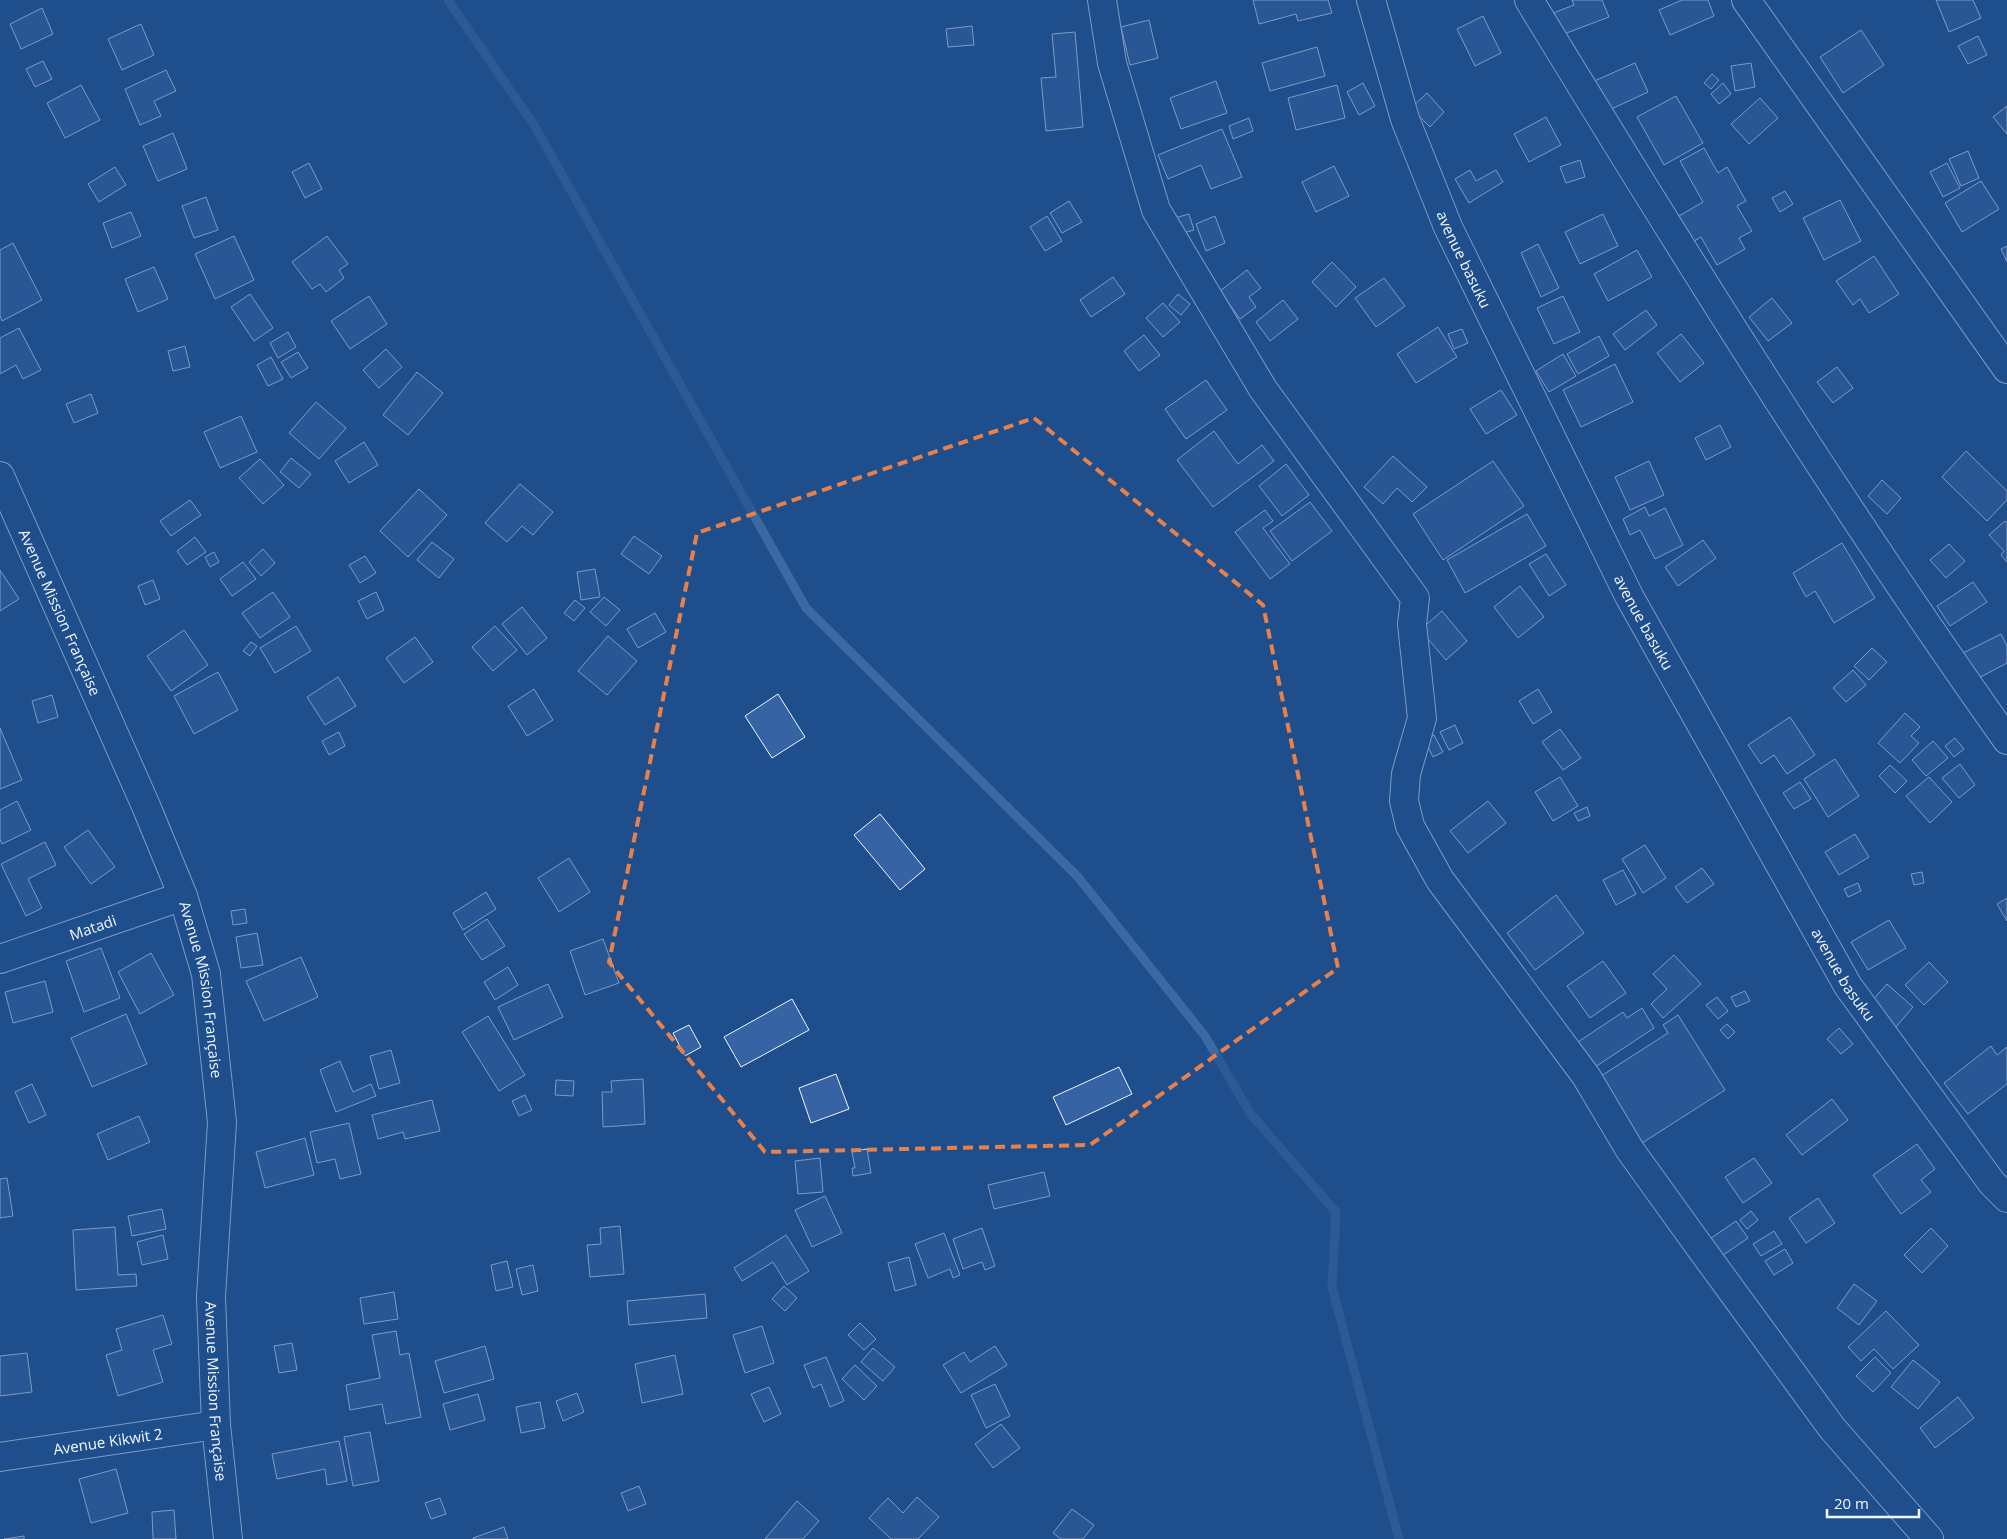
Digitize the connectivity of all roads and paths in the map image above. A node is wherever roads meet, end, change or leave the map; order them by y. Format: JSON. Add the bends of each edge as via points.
{"nodes":[{"id":1,"x":1102,"y":0,"type":"edge"},
{"id":2,"x":1371,"y":0,"type":"edge"},
{"id":3,"x":1529,"y":0,"type":"edge"},
{"id":4,"x":1746,"y":0,"type":"edge"},
{"id":5,"x":2007,"y":369,"type":"edge"},
{"id":6,"x":0,"y":476,"type":"edge"},
{"id":7,"x":2007,"y":740,"type":"edge"},
{"id":8,"x":183,"y":896,"type":"junction"},
{"id":9,"x":0,"y":959,"type":"edge"},
{"id":10,"x":2007,"y":1198,"type":"edge"},
{"id":11,"x":216,"y":1425,"type":"junction"},
{"id":12,"x":0,"y":1457,"type":"edge"},
{"id":13,"x":228,"y":1539,"type":"edge"},
{"id":14,"x":1929,"y":1539,"type":"edge"}],
"edges":[{"from":1,"to":14,"type":"street","via":[[1112,64],[1156,210],[1263,389],[1415,598],[1412,624],[1422,718],[1406,774],[1404,801],[1410,826],[1440,880],[1586,1076],[1630,1150],[1694,1239],[1832,1428]]},
{"from":2,"to":10,"type":"street","name":"avenue basuku","via":[[1404,119],[1448,227],[1629,596],[1848,986],[1992,1183]]},
{"from":3,"to":7,"type":"street","via":[[1674,238],[1934,636]]},
{"from":4,"to":5,"type":"street"},
{"from":6,"to":8,"type":"street","name":"Avenue Mission Française"},
{"from":8,"to":9,"type":"street","name":"Matadi"},
{"from":8,"to":11,"type":"street","name":"Avenue Mission Française","via":[[210,993],[222,1122],[211,1297]]},
{"from":11,"to":12,"type":"street","name":"Avenue Kikwit 2"},
{"from":11,"to":13,"type":"street","name":"Avenue Mission Française"}]}
